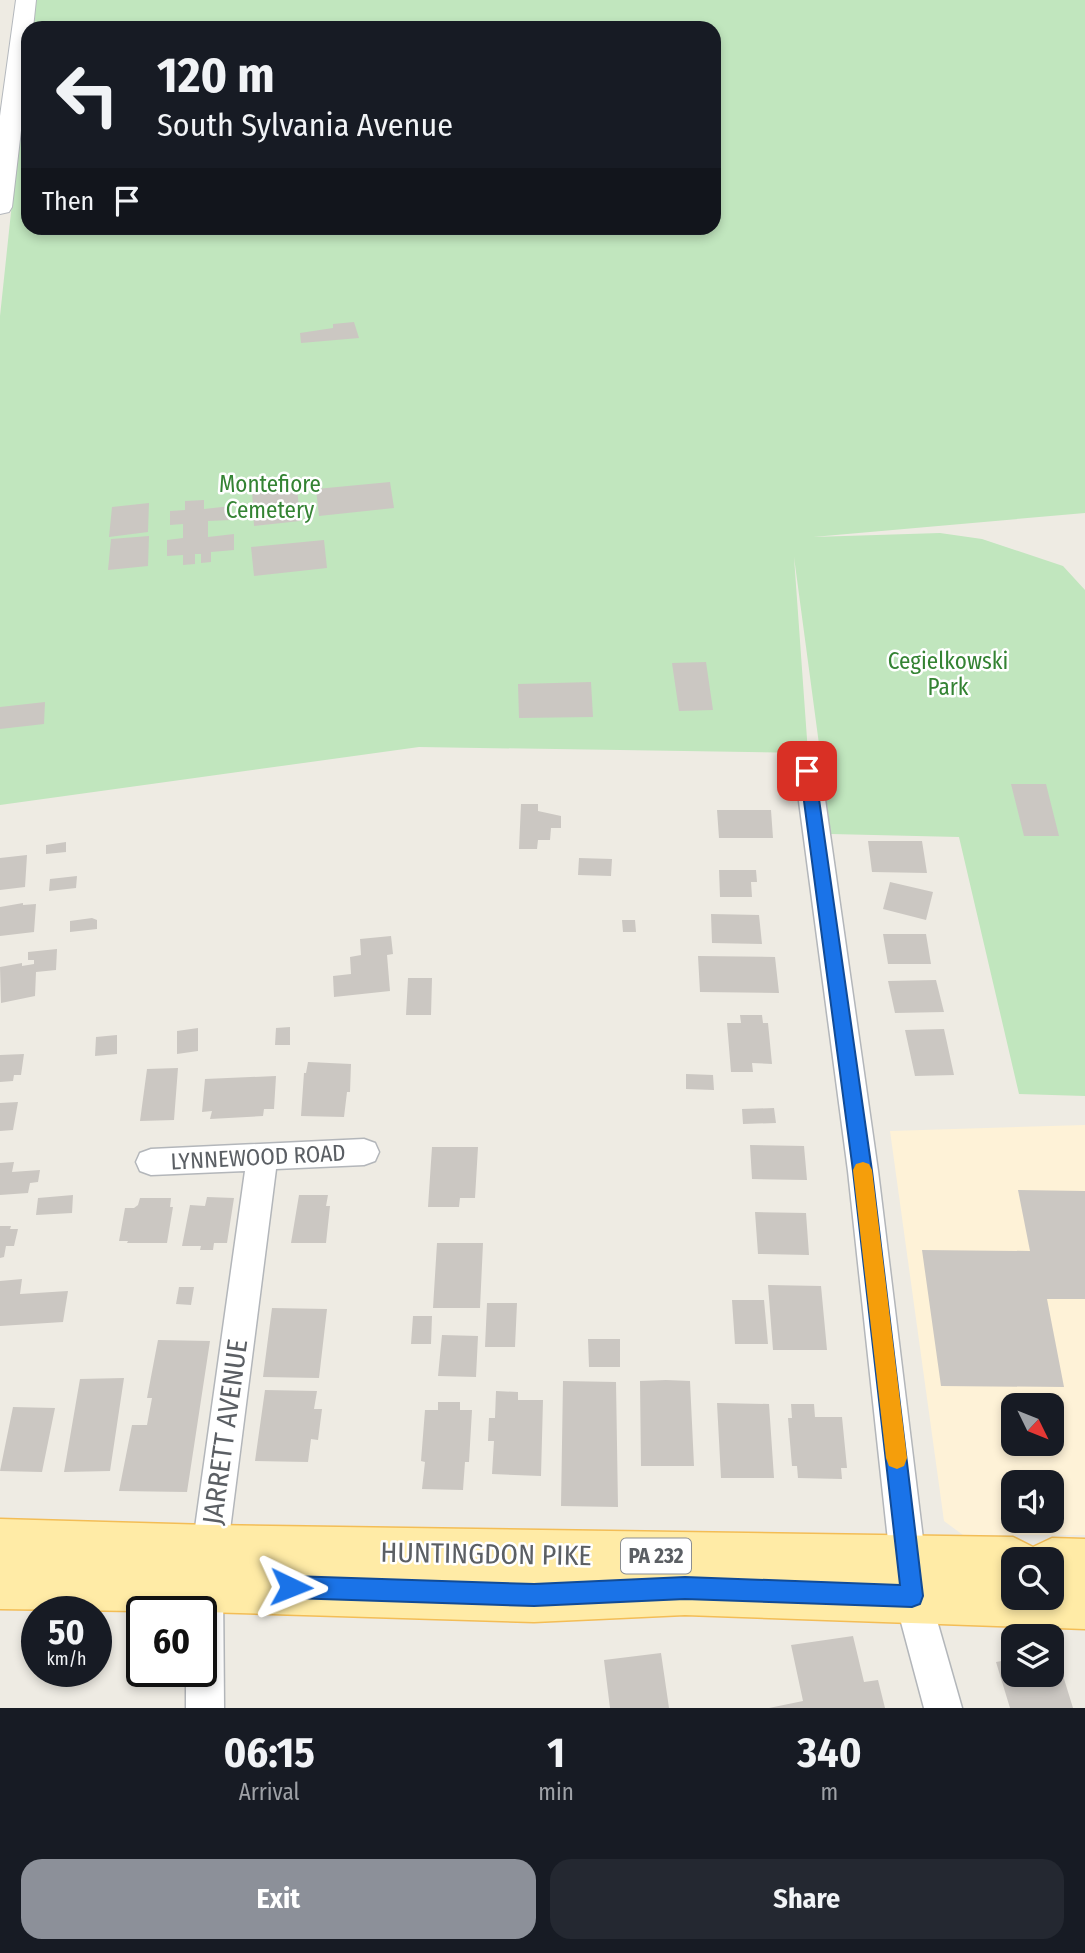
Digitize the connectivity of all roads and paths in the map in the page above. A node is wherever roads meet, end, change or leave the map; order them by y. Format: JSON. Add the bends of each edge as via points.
{"nodes":[{"id":1,"x":26,"y":0,"type":"edge"},
{"id":2,"x":23,"y":21,"type":"edge"},
{"id":3,"x":21,"y":40,"type":"edge"},
{"id":4,"x":0,"y":207,"type":"edge"},
{"id":5,"x":807,"y":771,"type":"dead end"},
{"id":6,"x":365,"y":1152,"type":"dead end"},
{"id":7,"x":262,"y":1157,"type":"junction"},
{"id":8,"x":151,"y":1162,"type":"dead end"},
{"id":9,"x":0,"y":1545,"type":"edge"},
{"id":10,"x":1064,"y":1564,"type":"edge"},
{"id":11,"x":1001,"y":1565,"type":"edge"},
{"id":12,"x":1085,"y":1565,"type":"edge"},
{"id":13,"x":207,"y":1568,"type":"junction"},
{"id":14,"x":910,"y":1578,"type":"junction"},
{"id":15,"x":0,"y":1583,"type":"edge"},
{"id":16,"x":1085,"y":1602,"type":"edge"},
{"id":17,"x":205,"y":1708,"type":"edge"},
{"id":18,"x":943,"y":1708,"type":"edge"}],
"edges":[{"from":1,"to":2,"type":"street"},
{"from":3,"to":4,"type":"street"},
{"from":5,"to":14,"type":"street","via":[[863,1171]]},
{"from":6,"to":7,"type":"street","name":"LYNNEWOOD ROAD"},
{"from":7,"to":8,"type":"street","name":"LYNNEWOOD ROAD"},
{"from":7,"to":13,"type":"street","name":"JARRETT AVENUE"},
{"from":9,"to":13,"type":"main road","name":"HUNTINGDON PIKE","number":"PA 232"},
{"from":10,"to":12,"type":"main road"},
{"from":11,"to":14,"type":"main road","name":"HUNTINGDON PIKE","number":"PA 232"},
{"from":13,"to":14,"type":"main road","name":"HUNTINGDON PIKE","number":"PA 232","via":[[534,1595]]},
{"from":13,"to":15,"type":"main road","name":"HUNTINGDON PIKE","number":"PA 232"},
{"from":13,"to":17,"type":"street","name":"JARRETT AVENUE"},
{"from":14,"to":16,"type":"main road","name":"HUNTINGDON PIKE","number":"PA 232"},
{"from":14,"to":18,"type":"street"}]}
